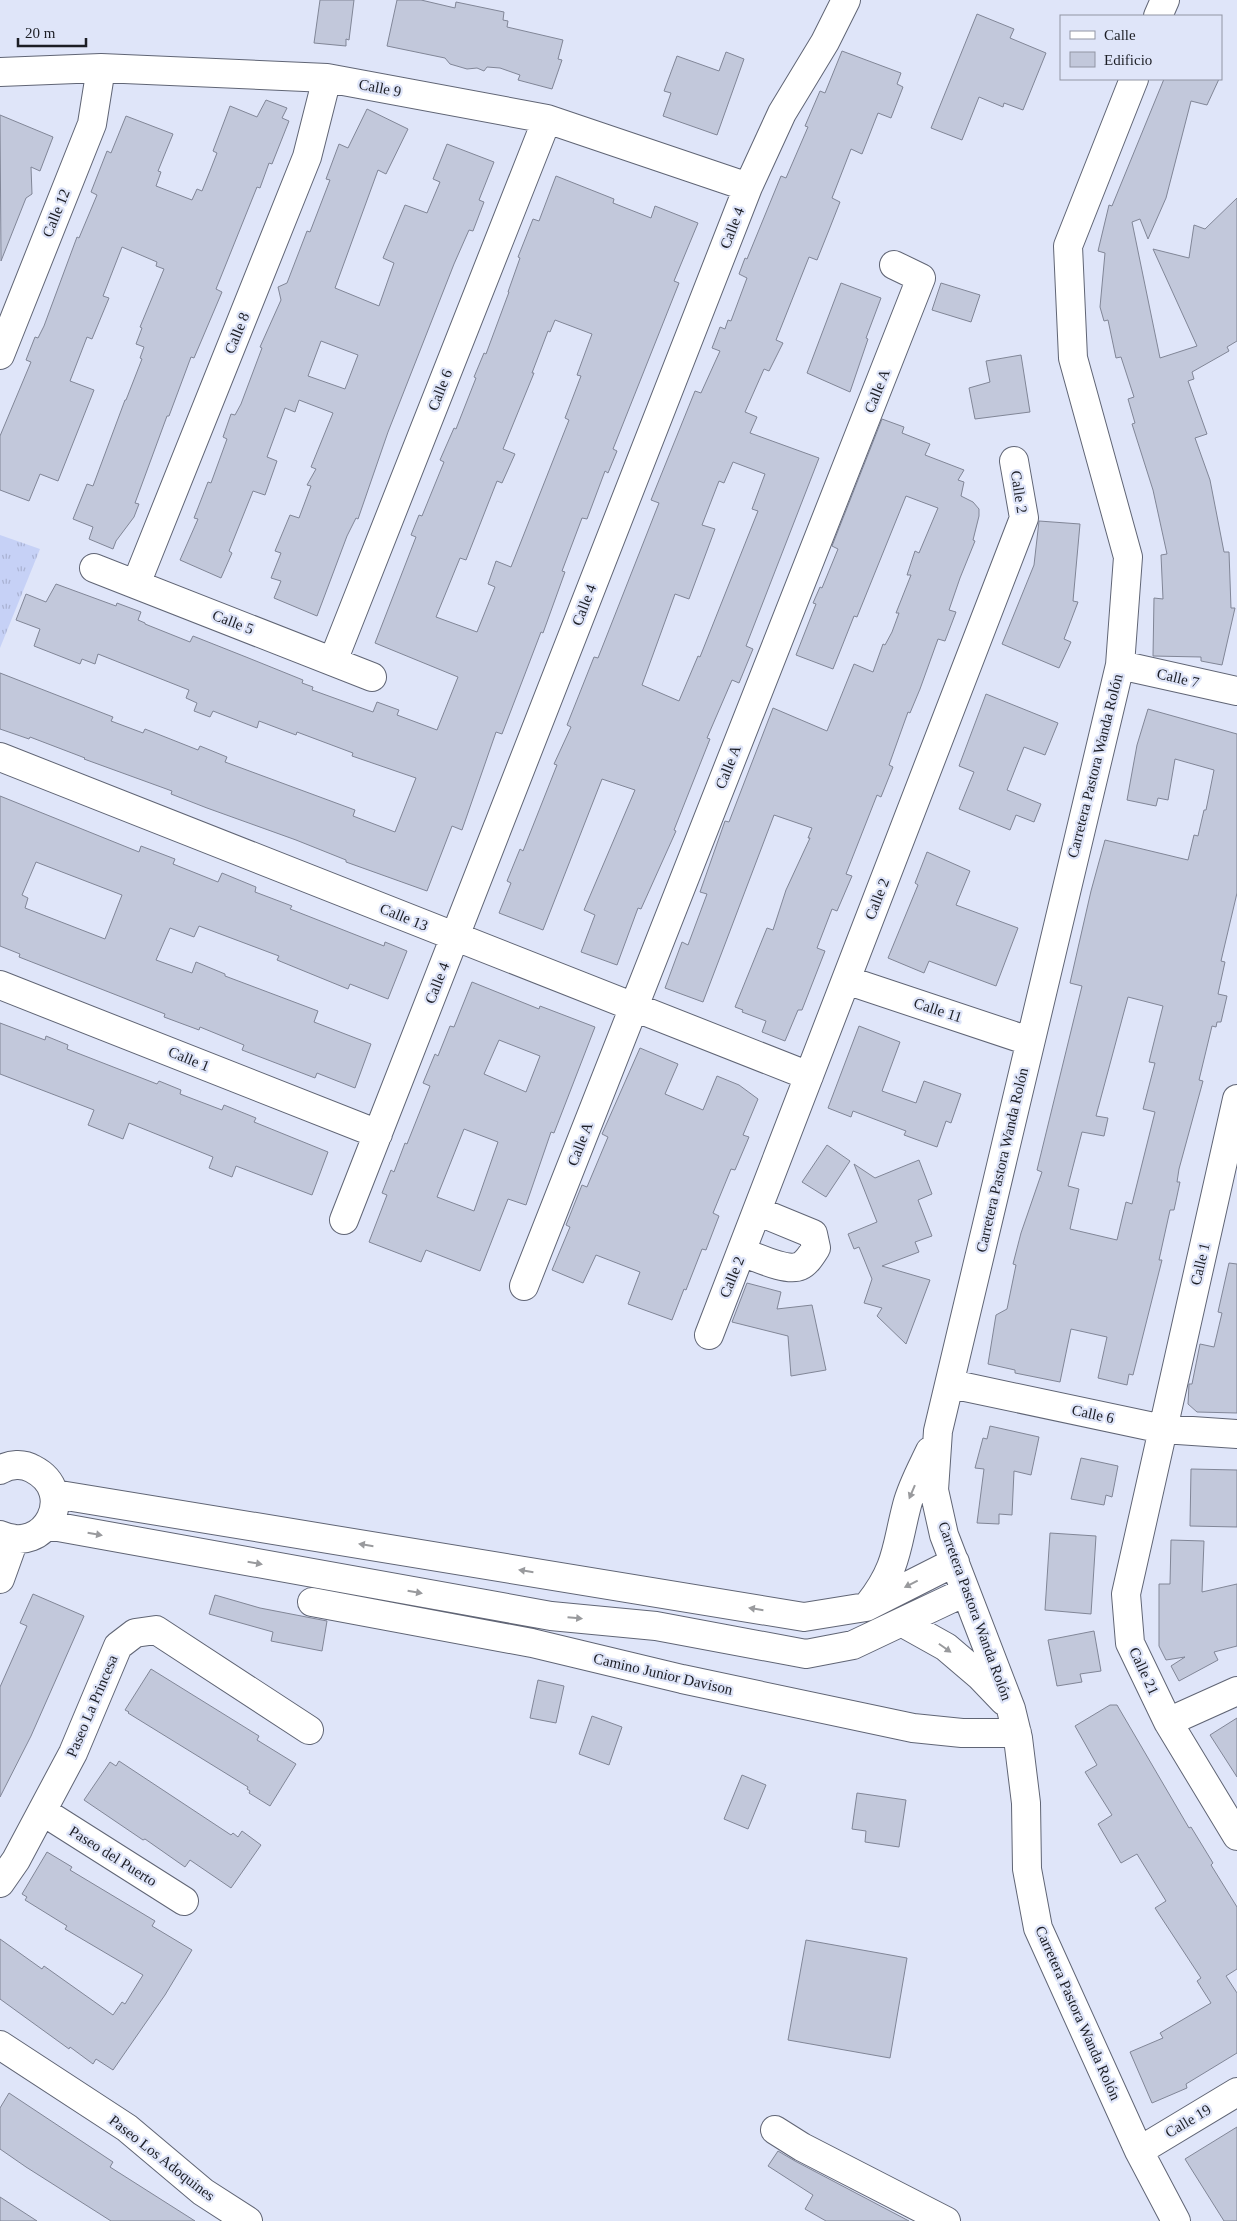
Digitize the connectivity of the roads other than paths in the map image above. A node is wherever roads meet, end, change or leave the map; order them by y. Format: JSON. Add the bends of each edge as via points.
{"nodes":[{"id":1,"x":846,"y":0,"type":"edge"},
{"id":2,"x":1164,"y":0,"type":"edge"},
{"id":3,"x":1158,"y":15,"type":"edge"},
{"id":4,"x":102,"y":68,"type":"junction"},
{"id":5,"x":0,"y":72,"type":"edge"},
{"id":6,"x":327,"y":78,"type":"junction"},
{"id":7,"x":1134,"y":80,"type":"edge"},
{"id":8,"x":547,"y":119,"type":"junction"},
{"id":9,"x":748,"y":187,"type":"junction"},
{"id":10,"x":894,"y":265,"type":"dead end"},
{"id":11,"x":0,"y":354,"type":"edge"},
{"id":12,"x":1014,"y":460,"type":"dead end"},
{"id":13,"x":94,"y":568,"type":"dead end"},
{"id":14,"x":136,"y":584,"type":"junction"},
{"id":15,"x":333,"y":661,"type":"junction"},
{"id":16,"x":1120,"y":665,"type":"junction"},
{"id":17,"x":372,"y":677,"type":"dead end"},
{"id":18,"x":1237,"y":691,"type":"edge"},
{"id":19,"x":0,"y":757,"type":"edge"},
{"id":20,"x":455,"y":937,"type":"junction"},
{"id":21,"x":846,"y":980,"type":"junction"},
{"id":22,"x":0,"y":985,"type":"edge"},
{"id":23,"x":633,"y":1007,"type":"junction"},
{"id":24,"x":1030,"y":1041,"type":"junction"},
{"id":25,"x":809,"y":1076,"type":"junction"},
{"id":26,"x":1237,"y":1099,"type":"edge"},
{"id":27,"x":378,"y":1134,"type":"junction"},
{"id":28,"x":758,"y":1211,"type":"junction"},
{"id":29,"x":344,"y":1220,"type":"dead end"},
{"id":30,"x":742,"y":1252,"type":"junction"},
{"id":31,"x":524,"y":1286,"type":"dead end"},
{"id":32,"x":709,"y":1335,"type":"dead end"},
{"id":33,"x":951,"y":1384,"type":"junction"},
{"id":34,"x":1163,"y":1429,"type":"junction"},
{"id":35,"x":938,"y":1431,"type":"junction"},
{"id":36,"x":1237,"y":1434,"type":"edge"},
{"id":37,"x":0,"y":1470,"type":"edge"},
{"id":38,"x":54,"y":1494,"type":"junction"},
{"id":39,"x":48,"y":1525,"type":"junction"},
{"id":40,"x":7,"y":1537,"type":"edge"},
{"id":41,"x":955,"y":1562,"type":"junction"},
{"id":42,"x":0,"y":1579,"type":"edge"},
{"id":43,"x":965,"y":1592,"type":"junction"},
{"id":44,"x":312,"y":1602,"type":"dead end"},
{"id":45,"x":866,"y":1607,"type":"junction"},
{"id":46,"x":903,"y":1623,"type":"junction"},
{"id":47,"x":1237,"y":1690,"type":"edge"},
{"id":48,"x":1014,"y":1721,"type":"junction"},
{"id":49,"x":1168,"y":1722,"type":"junction"},
{"id":50,"x":309,"y":1730,"type":"dead end"},
{"id":51,"x":42,"y":1811,"type":"junction"},
{"id":52,"x":1237,"y":1836,"type":"edge"},
{"id":53,"x":0,"y":1883,"type":"edge"},
{"id":54,"x":184,"y":1902,"type":"dead end"},
{"id":55,"x":0,"y":2045,"type":"edge"},
{"id":56,"x":1237,"y":2092,"type":"edge"},
{"id":57,"x":775,"y":2130,"type":"dead end"},
{"id":58,"x":1139,"y":2151,"type":"junction"},
{"id":59,"x":248,"y":2221,"type":"edge"},
{"id":60,"x":946,"y":2221,"type":"edge"},
{"id":61,"x":1176,"y":2221,"type":"edge"}],
"edges":[{"from":1,"to":9,"type":"street","name":"Calle 4","via":[[782,113]]},
{"from":2,"to":3,"type":"street"},
{"from":4,"to":5,"type":"street","name":"Calle 9"},
{"from":4,"to":6,"type":"street","name":"Calle 9"},
{"from":4,"to":11,"type":"street","name":"Calle 12","via":[[92,124]]},
{"from":6,"to":8,"type":"street","name":"Calle 9"},
{"from":6,"to":14,"type":"street","name":"Calle 8","via":[[307,157]]},
{"from":7,"to":16,"type":"street","name":"Carretera Pastora Wanda Rolón","via":[[1068,246],[1074,358],[1128,557]]},
{"from":8,"to":9,"type":"street","name":"Calle 9"},
{"from":8,"to":15,"type":"street","name":"Calle 6"},
{"from":9,"to":20,"type":"street","name":"Calle 4"},
{"from":10,"to":23,"type":"street","name":"Calle A","via":[[921,278]]},
{"from":12,"to":21,"type":"street","name":"Calle 2","via":[[1024,518]]},
{"from":13,"to":14,"type":"street","name":"Calle 5"},
{"from":14,"to":15,"type":"street","name":"Calle 5"},
{"from":15,"to":17,"type":"street","name":"Calle 5"},
{"from":16,"to":18,"type":"street","name":"Calle 7"},
{"from":16,"to":24,"type":"street","name":"Carretera Pastora Wanda Rolón"},
{"from":19,"to":20,"type":"street","name":"Calle 13"},
{"from":20,"to":23,"type":"street","name":"Calle 13"},
{"from":20,"to":27,"type":"street","name":"Calle 4"},
{"from":21,"to":24,"type":"street","name":"Calle 11"},
{"from":21,"to":25,"type":"street","name":"Calle 2"},
{"from":22,"to":27,"type":"street","name":"Calle 1"},
{"from":23,"to":25,"type":"street","name":"Calle 13"},
{"from":23,"to":31,"type":"street","name":"Calle A"},
{"from":24,"to":33,"type":"street","name":"Carretera Pastora Wanda Rolón"},
{"from":25,"to":28,"type":"street","name":"Calle 2"},
{"from":26,"to":34,"type":"street","name":"Calle 1"},
{"from":27,"to":29,"type":"street","name":"Calle 4"},
{"from":28,"to":30,"type":"street","name":"Calle 2"},
{"from":28,"to":30,"type":"street","via":[[813,1234],[816,1248],[800,1266],[785,1267]]},
{"from":30,"to":32,"type":"street","name":"Calle 2"},
{"from":33,"to":34,"type":"street","name":"Calle 6"},
{"from":33,"to":35,"type":"street","name":"Carretera Pastora Wanda Rolón"},
{"from":34,"to":36,"type":"street","name":"Calle 6"},
{"from":34,"to":49,"type":"street","name":"Calle 21","via":[[1126,1594],[1130,1643]]},
{"from":35,"to":41,"type":"street","name":"Carretera Pastora Wanda Rolón","via":[[934,1490],[944,1535]]},
{"from":35,"to":45,"type":"street","one_way":true,"via":[[908,1503],[895,1560],[884,1585]]},
{"from":37,"to":38,"type":"street","via":[[18,1465],[30,1467],[50,1482]]},
{"from":38,"to":39,"type":"street","via":[[55,1505]]},
{"from":45,"to":38,"type":"street","one_way":true,"via":[[804,1617]]},
{"from":39,"to":40,"type":"street","via":[[27,1539]]},
{"from":39,"to":46,"type":"street","one_way":true,"via":[[551,1616],[656,1626],[806,1654],[853,1645]]},
{"from":40,"to":42,"type":"street"},
{"from":41,"to":43,"type":"street","name":"Carretera Pastora Wanda Rolón"},
{"from":41,"to":45,"type":"street","one_way":true},
{"from":43,"to":46,"type":"street"},
{"from":43,"to":48,"type":"street","name":"Carretera Pastora Wanda Rolón","via":[[1009,1698]]},
{"from":44,"to":48,"type":"street","name":"Camino Junior Davison","via":[[532,1643],[682,1679],[914,1728],[962,1733]]},
{"from":46,"to":48,"type":"street","one_way":true,"via":[[946,1647],[980,1676]]},
{"from":47,"to":49,"type":"street"},
{"from":48,"to":58,"type":"street","name":"Carretera Pastora Wanda Rolón","via":[[1026,1803],[1027,1869],[1038,1928]]},
{"from":49,"to":52,"type":"street","name":"Calle 21"},
{"from":50,"to":51,"type":"street","name":"Paseo La Princesa","via":[[156,1630],[135,1633],[118,1646],[73,1753]]},
{"from":51,"to":53,"type":"street","name":"Paseo La Princesa"},
{"from":51,"to":54,"type":"street","name":"Paseo del Puerto"},
{"from":55,"to":59,"type":"street","name":"Paseo Los Adoquines","via":[[127,2128],[203,2192]]},
{"from":56,"to":58,"type":"street","name":"Calle 19"},
{"from":57,"to":60,"type":"street"},
{"from":58,"to":61,"type":"street","name":"Carretera Pastora Wanda Rolón"}]}
